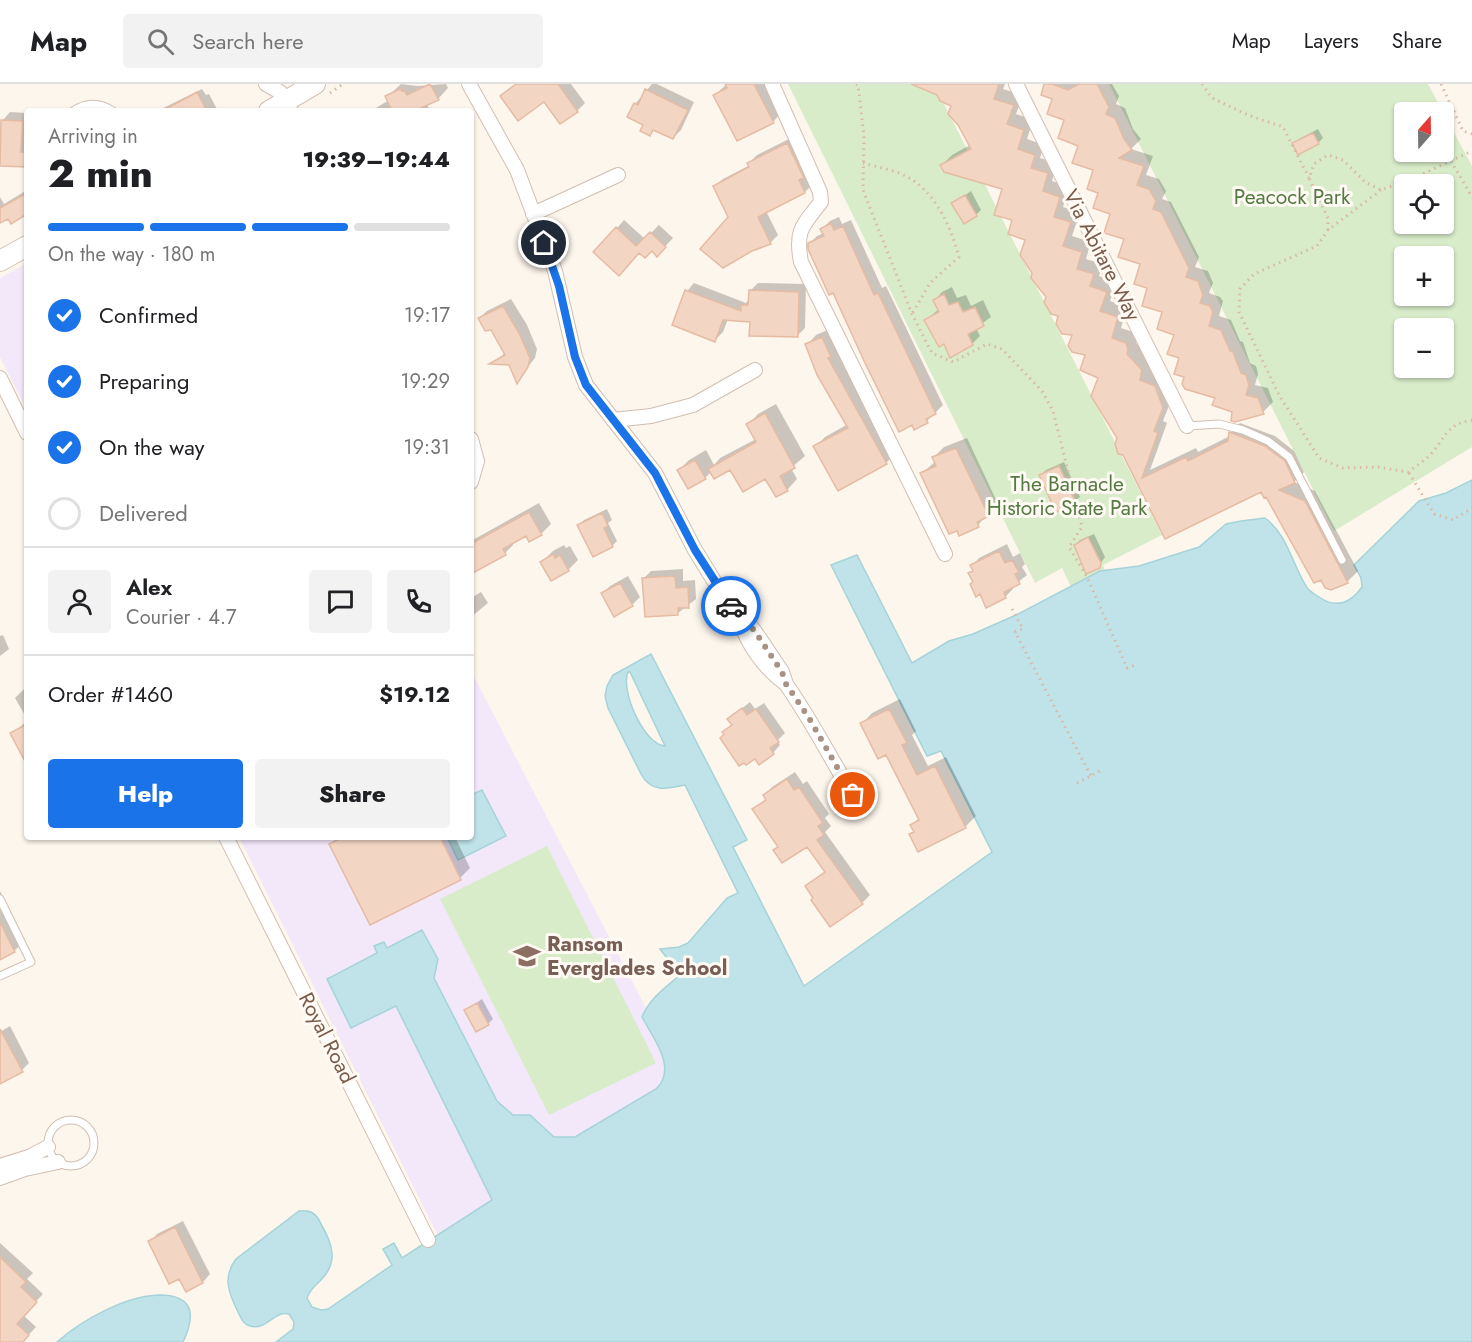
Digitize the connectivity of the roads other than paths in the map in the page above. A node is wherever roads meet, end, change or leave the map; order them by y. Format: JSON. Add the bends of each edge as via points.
{"nodes":[{"id":1,"x":266,"y":84,"type":"edge"},
{"id":2,"x":315,"y":84,"type":"edge"},
{"id":3,"x":469,"y":84,"type":"edge"},
{"id":4,"x":772,"y":84,"type":"edge"},
{"id":5,"x":1016,"y":84,"type":"edge"},
{"id":6,"x":289,"y":106,"type":"edge"},
{"id":7,"x":77,"y":108,"type":"edge"},
{"id":8,"x":105,"y":108,"type":"edge"},
{"id":9,"x":618,"y":176,"type":"dead end"},
{"id":10,"x":533,"y":214,"type":"junction"},
{"id":11,"x":24,"y":248,"type":"edge"},
{"id":12,"x":0,"y":261,"type":"edge"},
{"id":13,"x":755,"y":370,"type":"dead end"},
{"id":14,"x":0,"y":378,"type":"edge"},
{"id":15,"x":613,"y":420,"type":"junction"},
{"id":16,"x":1188,"y":426,"type":"joint"},
{"id":17,"x":24,"y":427,"type":"edge"},
{"id":18,"x":474,"y":450,"type":"edge"},
{"id":19,"x":474,"y":472,"type":"edge"},
{"id":20,"x":945,"y":554,"type":"dead end"},
{"id":21,"x":1342,"y":560,"type":"dead end"},
{"id":22,"x":861,"y":808,"type":"dead end"},
{"id":23,"x":228,"y":840,"type":"edge"},
{"id":24,"x":0,"y":898,"type":"edge"},
{"id":25,"x":0,"y":976,"type":"edge"},
{"id":26,"x":48,"y":1147,"type":"junction"},
{"id":27,"x":58,"y":1162,"type":"junction"},
{"id":28,"x":0,"y":1166,"type":"edge"},
{"id":29,"x":0,"y":1178,"type":"edge"},
{"id":30,"x":428,"y":1240,"type":"dead end"}],
"edges":[{"from":1,"to":6,"type":"street","via":[[280,92]]},
{"from":2,"to":6,"type":"main road"},
{"from":3,"to":10,"type":"street","via":[[511,158]]},
{"from":4,"to":20,"type":"street","via":[[820,192],[821,202],[800,231],[801,262]]},
{"from":5,"to":16,"type":"street","name":"Via Abitare Way"},
{"from":7,"to":8,"type":"lane","via":[[91,103]]},
{"from":9,"to":10,"type":"street"},
{"from":10,"to":15,"type":"street","via":[[559,286],[579,371]]},
{"from":11,"to":12,"type":"main road"},
{"from":13,"to":15,"type":"street","via":[[693,405],[651,416]]},
{"from":14,"to":17,"type":"street"},
{"from":15,"to":22,"type":"street","via":[[655,473],[695,550],[740,619],[743,632],[809,718]]},
{"from":16,"to":21,"type":"lane","via":[[1219,424],[1243,430],[1268,441],[1289,457]]},
{"from":18,"to":19,"type":"street"},
{"from":23,"to":30,"type":"street","name":"Royal Road"},
{"from":24,"to":25,"type":"lane","via":[[31,962]]},
{"from":26,"to":27,"type":"lane"},
{"from":26,"to":27,"type":"lane","via":[[51,1132],[61,1122],[76,1120],[89,1128],[95,1141],[91,1156],[72,1166]]},
{"from":26,"to":28,"type":"street"},
{"from":27,"to":29,"type":"street"}]}
